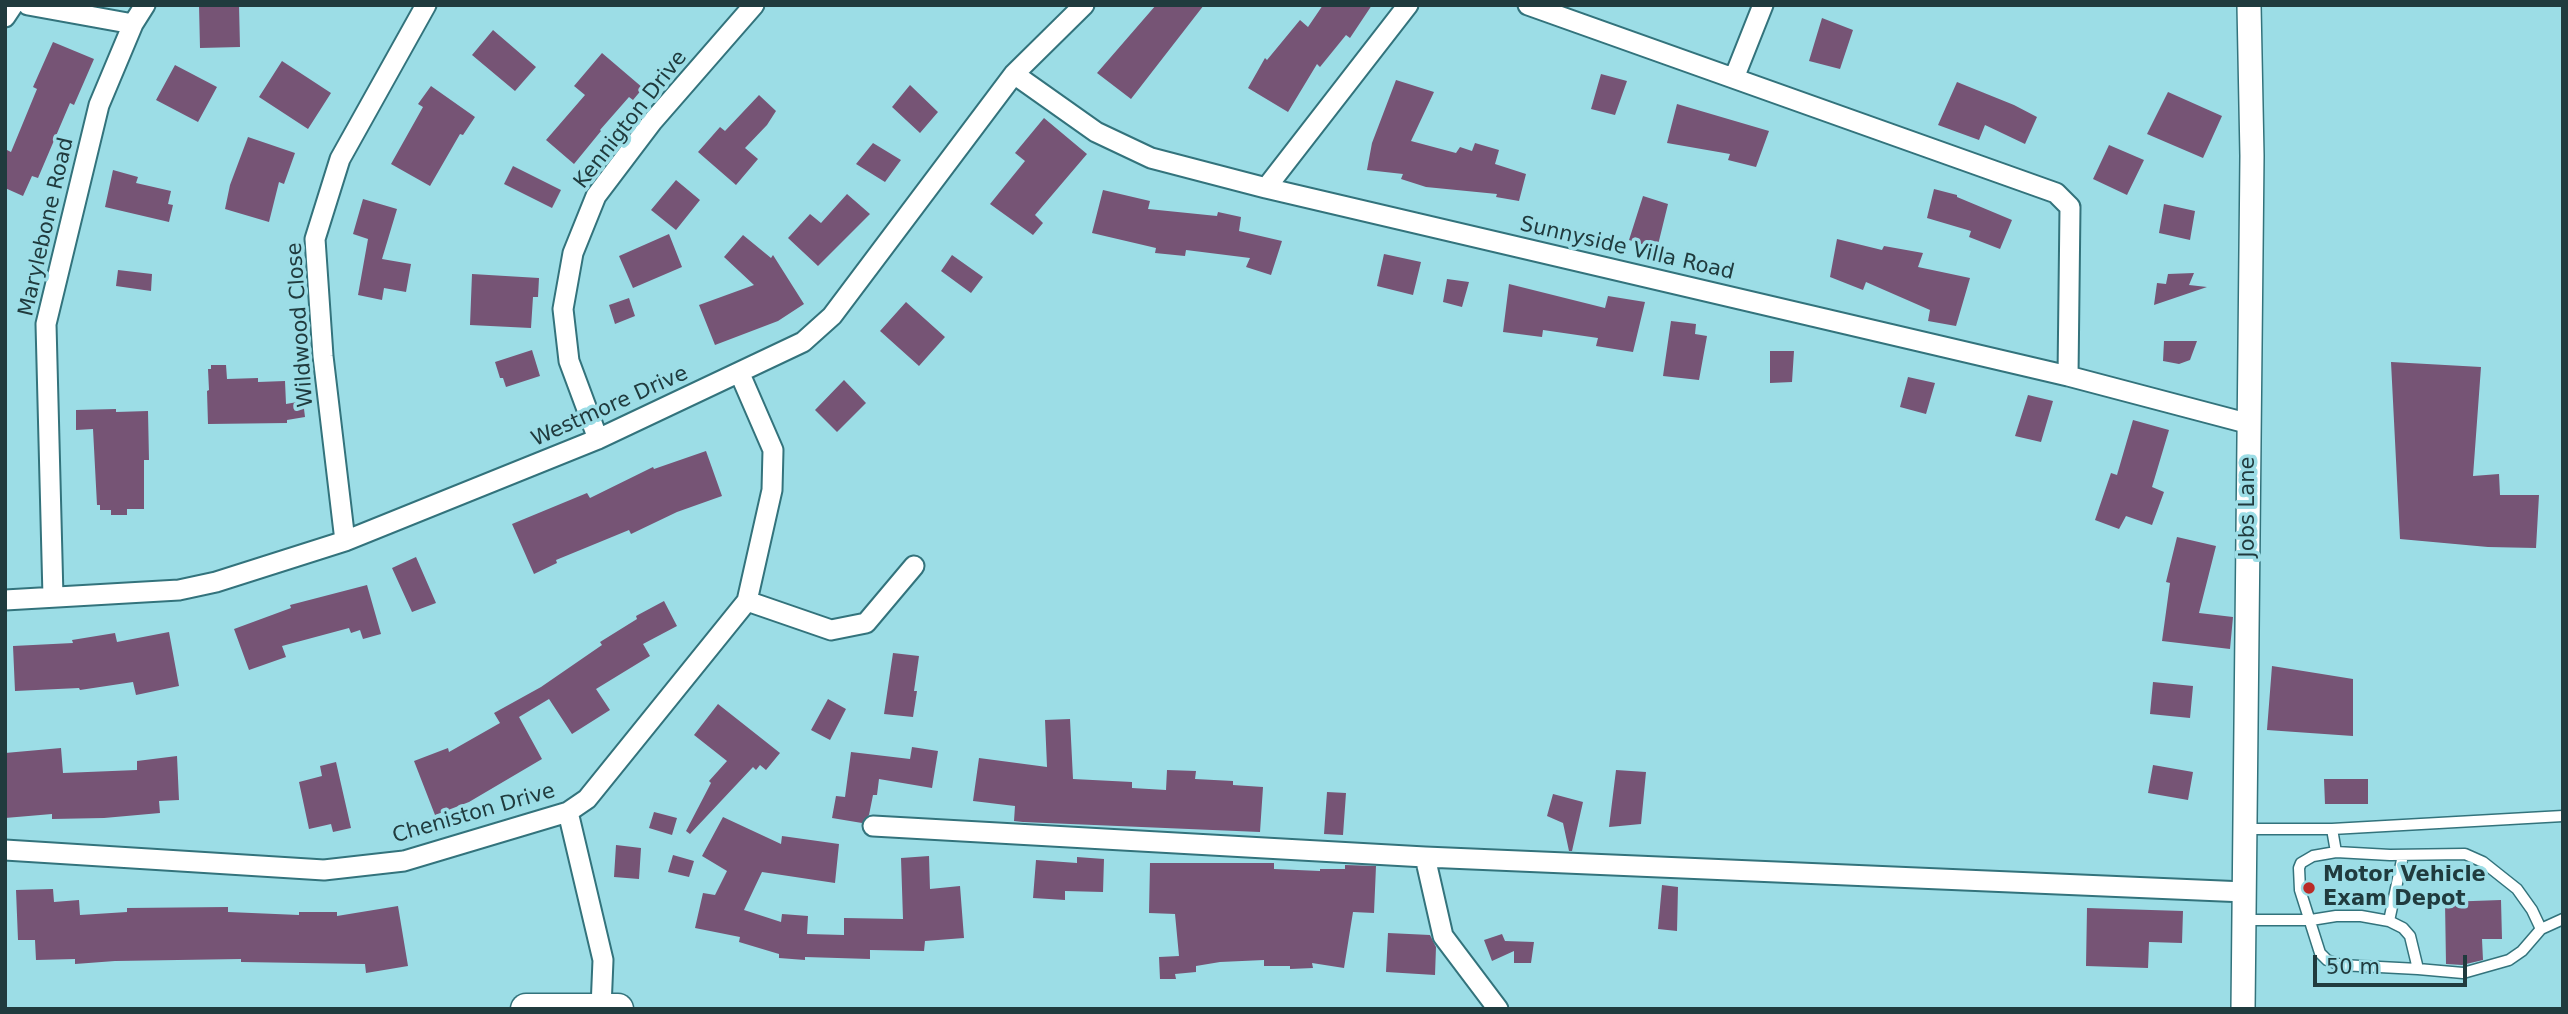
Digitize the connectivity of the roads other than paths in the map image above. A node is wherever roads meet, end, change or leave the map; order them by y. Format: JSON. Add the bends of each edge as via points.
{"nodes":[{"id":1,"x":13,"y":5,"type":"edge"},
{"id":2,"x":28,"y":5,"type":"edge"},
{"id":3,"x":145,"y":5,"type":"edge"},
{"id":4,"x":426,"y":5,"type":"edge"},
{"id":5,"x":754,"y":5,"type":"edge"},
{"id":6,"x":1084,"y":5,"type":"edge"},
{"id":7,"x":1408,"y":5,"type":"edge"},
{"id":8,"x":1528,"y":5,"type":"edge"},
{"id":9,"x":1763,"y":5,"type":"edge"},
{"id":10,"x":2249,"y":5,"type":"edge"},
{"id":11,"x":5,"y":16,"type":"edge"},
{"id":12,"x":133,"y":24,"type":"junction"},
{"id":13,"x":1014,"y":74,"type":"junction"},
{"id":14,"x":1734,"y":78,"type":"junction"},
{"id":15,"x":1266,"y":188,"type":"junction"},
{"id":16,"x":740,"y":374,"type":"junction"},
{"id":17,"x":2068,"y":376,"type":"junction"},
{"id":18,"x":2249,"y":424,"type":"junction"},
{"id":19,"x":598,"y":439,"type":"junction"},
{"id":20,"x":345,"y":541,"type":"junction"},
{"id":21,"x":914,"y":566,"type":"dead end"},
{"id":22,"x":53,"y":597,"type":"junction"},
{"id":23,"x":5,"y":600,"type":"edge"},
{"id":24,"x":747,"y":601,"type":"junction"},
{"id":25,"x":568,"y":812,"type":"junction"},
{"id":26,"x":2563,"y":816,"type":"edge"},
{"id":27,"x":873,"y":826,"type":"dead end"},
{"id":28,"x":2246,"y":829,"type":"junction"},
{"id":29,"x":2332,"y":829,"type":"junction"},
{"id":30,"x":5,"y":850,"type":"edge"},
{"id":31,"x":2336,"y":852,"type":"junction"},
{"id":32,"x":2403,"y":855,"type":"junction"},
{"id":33,"x":1425,"y":856,"type":"junction"},
{"id":34,"x":2245,"y":892,"type":"junction"},
{"id":35,"x":2245,"y":919,"type":"junction"},
{"id":36,"x":2563,"y":919,"type":"edge"},
{"id":37,"x":2311,"y":920,"type":"junction"},
{"id":38,"x":2389,"y":921,"type":"junction"},
{"id":39,"x":2541,"y":929,"type":"junction"},
{"id":40,"x":2418,"y":969,"type":"junction"},
{"id":41,"x":601,"y":1008,"type":"edge"},
{"id":42,"x":526,"y":1009,"type":"edge"},
{"id":43,"x":618,"y":1009,"type":"edge"},
{"id":44,"x":1498,"y":1009,"type":"edge"},
{"id":45,"x":2244,"y":1009,"type":"edge"}],
"edges":[{"from":1,"to":11,"type":"street"},
{"from":2,"to":12,"type":"street"},
{"from":3,"to":12,"type":"street","name":"Marylebone Road"},
{"from":4,"to":20,"type":"street","name":"Wildwood Close","via":[[340,159],[314,239]]},
{"from":5,"to":19,"type":"street","name":"Kennigton Drive","via":[[652,122],[596,196],[573,253],[563,309],[569,361]]},
{"from":6,"to":13,"type":"street","name":"Westmore Drive"},
{"from":7,"to":15,"type":"street"},
{"from":8,"to":14,"type":"street"},
{"from":9,"to":14,"type":"street"},
{"from":10,"to":18,"type":"street","name":"Jobs Lane"},
{"from":12,"to":22,"type":"street","name":"Marylebone Road","via":[[100,104],[46,324]]},
{"from":13,"to":15,"type":"street","name":"Sunnyside Villa Road","via":[[1096,132],[1151,158]]},
{"from":13,"to":16,"type":"street","name":"Westmore Drive","via":[[832,316],[803,342]]},
{"from":14,"to":17,"type":"street","via":[[2056,193],[2070,207]]},
{"from":15,"to":17,"type":"street","name":"Sunnyside Villa Road"},
{"from":16,"to":19,"type":"street","name":"Westmore Drive"},
{"from":16,"to":24,"type":"street","name":"Cheniston Drive","via":[[773,450],[772,490]]},
{"from":17,"to":18,"type":"street","name":"Sunnyside Villa Road"},
{"from":18,"to":28,"type":"street","name":"Jobs Lane"},
{"from":19,"to":20,"type":"street","name":"Westmore Drive"},
{"from":20,"to":22,"type":"street","name":"Westmore Drive","via":[[179,590]]},
{"from":21,"to":24,"type":"street","via":[[866,623],[831,630]]},
{"from":22,"to":23,"type":"street","name":"Westmore Drive"},
{"from":24,"to":25,"type":"street","name":"Cheniston Drive","via":[[587,799]]},
{"from":25,"to":30,"type":"street","name":"Cheniston Drive","via":[[404,861],[324,870]]},
{"from":25,"to":41,"type":"street","via":[[603,960]]},
{"from":26,"to":29,"type":"lane"},
{"from":27,"to":33,"type":"street"},
{"from":28,"to":29,"type":"lane"},
{"from":28,"to":34,"type":"street","name":"Jobs Lane"},
{"from":29,"to":31,"type":"lane"},
{"from":31,"to":32,"type":"lane"},
{"from":31,"to":37,"type":"lane","via":[[2313,856],[2299,868],[2300,890]]},
{"from":32,"to":38,"type":"lane"},
{"from":32,"to":39,"type":"lane","via":[[2465,854],[2483,862],[2517,889]]},
{"from":33,"to":34,"type":"street"},
{"from":33,"to":44,"type":"street","via":[[1443,936]]},
{"from":34,"to":35,"type":"street","name":"Jobs Lane"},
{"from":35,"to":37,"type":"lane"},
{"from":35,"to":45,"type":"street","name":"Jobs Lane"},
{"from":36,"to":39,"type":"lane"},
{"from":37,"to":38,"type":"lane","via":[[2361,916]]},
{"from":37,"to":40,"type":"lane","via":[[2317,947],[2327,960],[2341,965]]},
{"from":38,"to":40,"type":"lane","via":[[2410,936]]},
{"from":39,"to":40,"type":"lane","via":[[2509,960],[2463,973]]},
{"from":41,"to":42,"type":"main road"},
{"from":41,"to":43,"type":"main road"}]}
